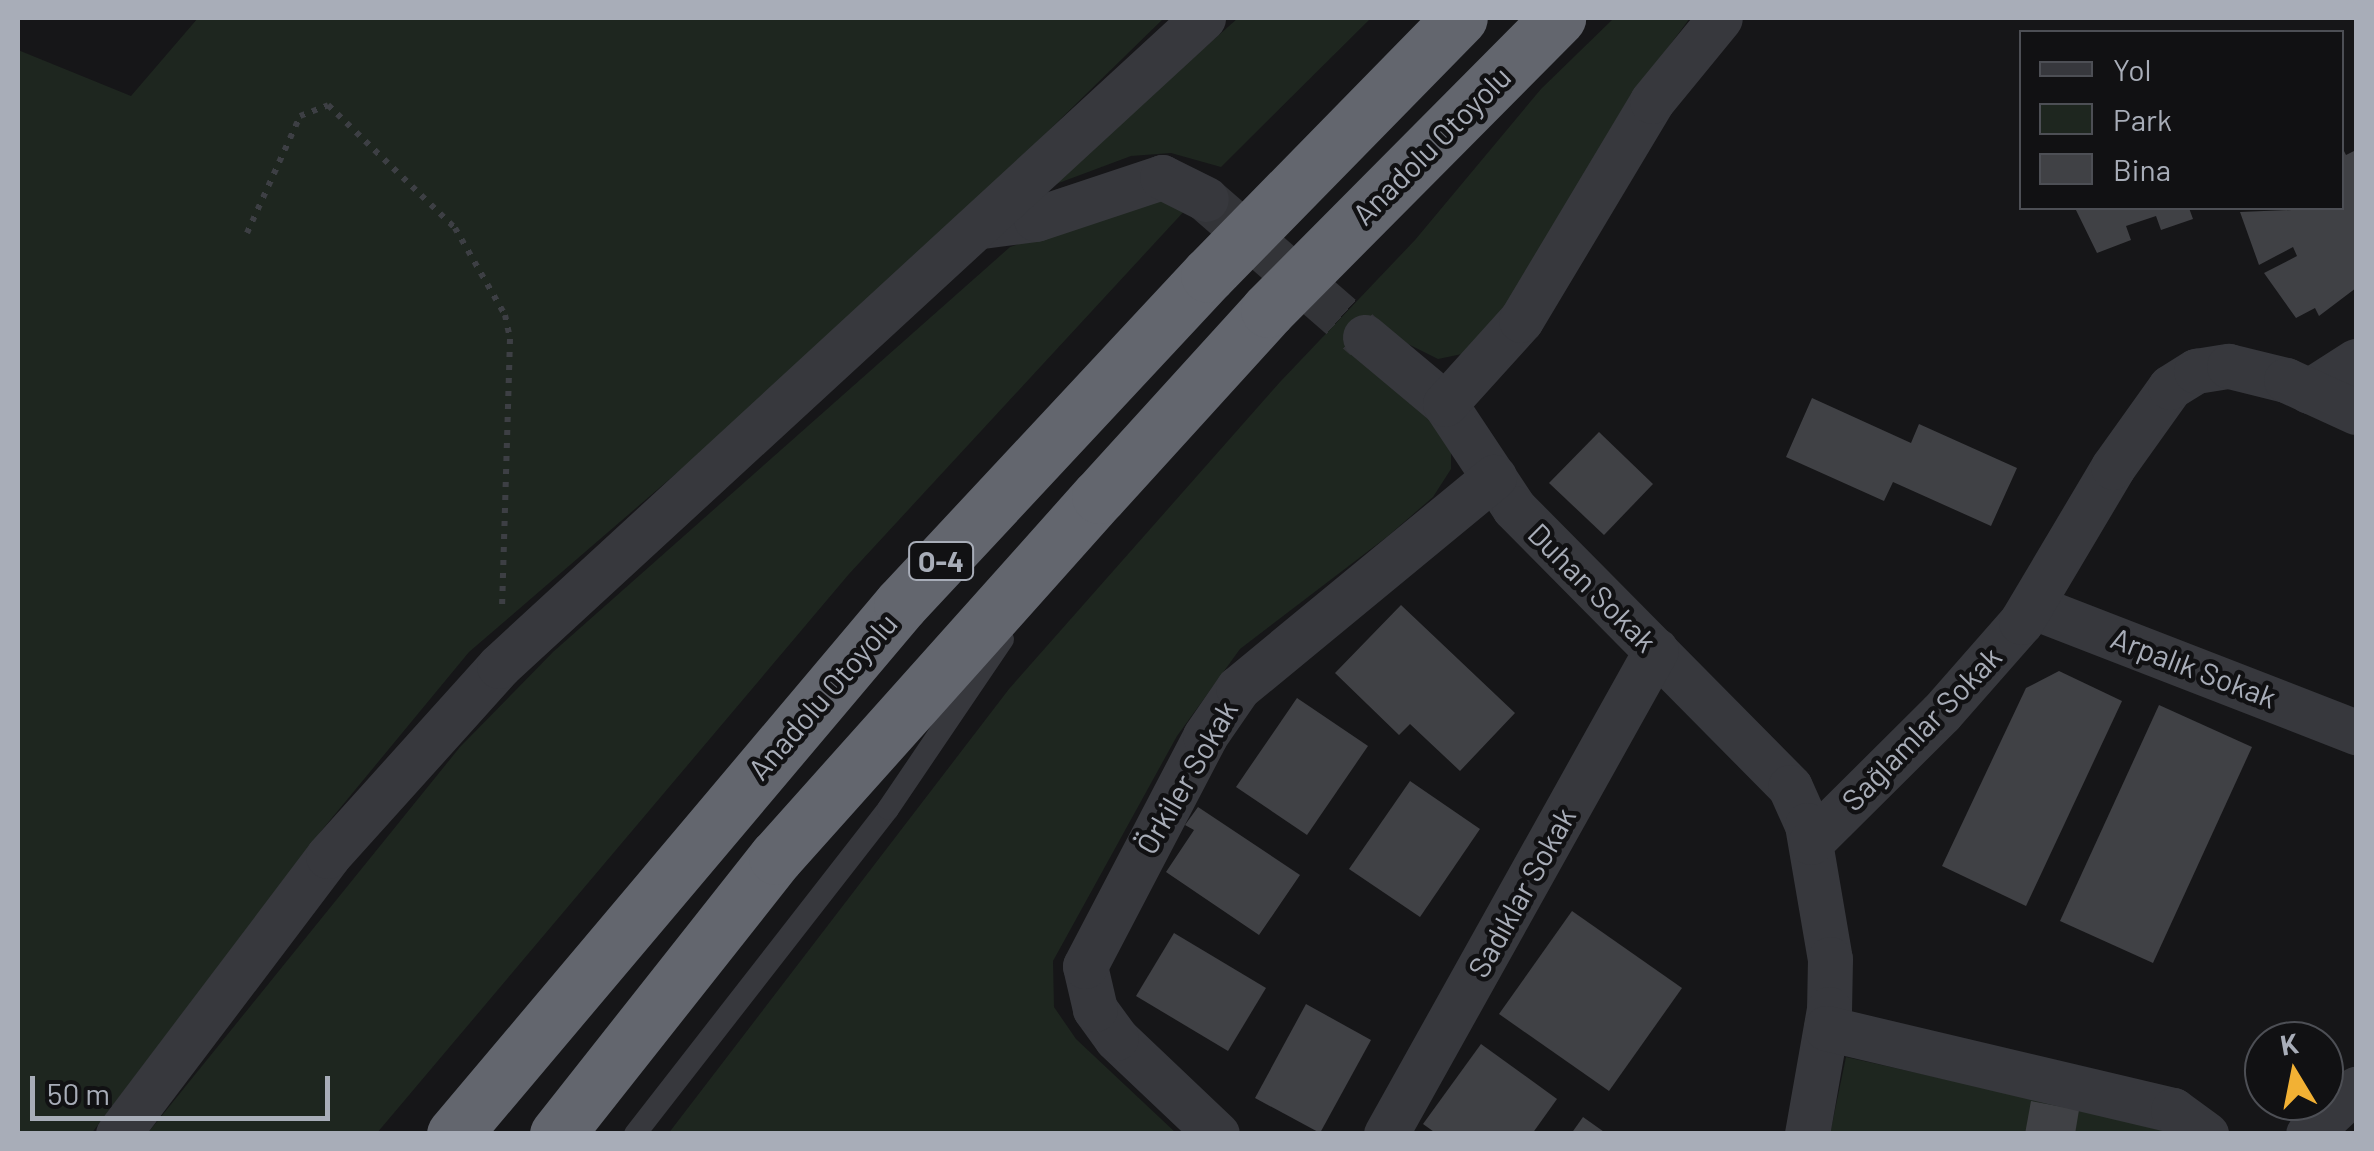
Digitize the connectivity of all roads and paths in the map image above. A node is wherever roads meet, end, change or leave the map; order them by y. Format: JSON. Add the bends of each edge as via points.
{"nodes":[{"id":1,"x":1202,"y":18,"type":"edge"},
{"id":2,"x":1460,"y":18,"type":"edge"},
{"id":3,"x":1558,"y":18,"type":"edge"},
{"id":4,"x":1720,"y":18,"type":"edge"},
{"id":5,"x":1206,"y":199,"type":"tunnel mouth"},
{"id":6,"x":982,"y":226,"type":"junction"},
{"id":7,"x":246,"y":234,"type":"dead end"},
{"id":8,"x":1366,"y":337,"type":"tunnel mouth"},
{"id":9,"x":2356,"y":361,"type":"edge"},
{"id":10,"x":2309,"y":390,"type":"junction"},
{"id":11,"x":1445,"y":404,"type":"junction"},
{"id":12,"x":2356,"y":412,"type":"edge"},
{"id":13,"x":1494,"y":478,"type":"junction"},
{"id":14,"x":1098,"y":496,"type":"junction"},
{"id":15,"x":2031,"y":606,"type":"junction"},
{"id":16,"x":1656,"y":650,"type":"junction"},
{"id":17,"x":499,"y":666,"type":"junction"},
{"id":18,"x":2356,"y":732,"type":"edge"},
{"id":19,"x":1811,"y":842,"type":"junction"},
{"id":20,"x":1826,"y":1028,"type":"junction"},
{"id":21,"x":2355,"y":1093,"type":"edge"},
{"id":22,"x":118,"y":1134,"type":"edge"},
{"id":23,"x":454,"y":1134,"type":"edge"},
{"id":24,"x":557,"y":1134,"type":"edge"},
{"id":25,"x":635,"y":1134,"type":"edge"},
{"id":26,"x":1216,"y":1134,"type":"edge"},
{"id":27,"x":1386,"y":1134,"type":"edge"},
{"id":28,"x":1807,"y":1134,"type":"edge"},
{"id":29,"x":2206,"y":1134,"type":"edge"},
{"id":30,"x":2308,"y":1134,"type":"edge"}],
"edges":[{"from":1,"to":6,"type":"street"},
{"from":2,"to":23,"type":"highway","name":"Anadolu Otoyolu","number":"O-4","via":[[1208,274],[902,604]]},
{"from":3,"to":14,"type":"highway","name":"Anadolu Otoyolu","number":"O-4","via":[[1268,310]]},
{"from":4,"to":11,"type":"street","via":[[1652,101],[1520,320]]},
{"from":5,"to":6,"type":"street","via":[[1162,177],[1036,220]]},
{"from":6,"to":17,"type":"street"},
{"from":7,"to":17,"type":"path","via":[[300,116],[328,105],[454,228],[491,288],[510,340],[512,391]]},
{"from":8,"to":11,"type":"street","name":"Duhan Sokak"},
{"from":9,"to":10,"type":"street"},
{"from":10,"to":12,"type":"street"},
{"from":10,"to":15,"type":"street","name":"Sağlamlar Sokak","via":[[2229,366],[2196,370],[2152,408]]},
{"from":11,"to":13,"type":"street","name":"Duhan Sokak"},
{"from":13,"to":16,"type":"street","name":"Duhan Sokak","via":[[1514,508]]},
{"from":13,"to":26,"type":"street","name":"Örkiler Sokak","via":[[1238,688],[1205,736],[1085,966],[1095,1009],[1116,1038]]},
{"from":14,"to":24,"type":"highway","name":"Anadolu Otoyolu","number":"O-4","via":[[776,857]]},
{"from":14,"to":25,"type":"lane","via":[[888,809]]},
{"from":15,"to":18,"type":"street","name":"Arpalık Sokak"},
{"from":15,"to":19,"type":"street","name":"Sağlamlar Sokak","via":[[1942,713]]},
{"from":16,"to":19,"type":"street","name":"Duhan Sokak","via":[[1790,787]]},
{"from":16,"to":27,"type":"street","name":"Sadıklar Sokak"},
{"from":17,"to":22,"type":"street","via":[[328,856]]},
{"from":19,"to":20,"type":"street","via":[[1830,959]]},
{"from":20,"to":28,"type":"street"},
{"from":20,"to":29,"type":"street","via":[[2173,1110]]},
{"from":21,"to":30,"type":"street"}]}
